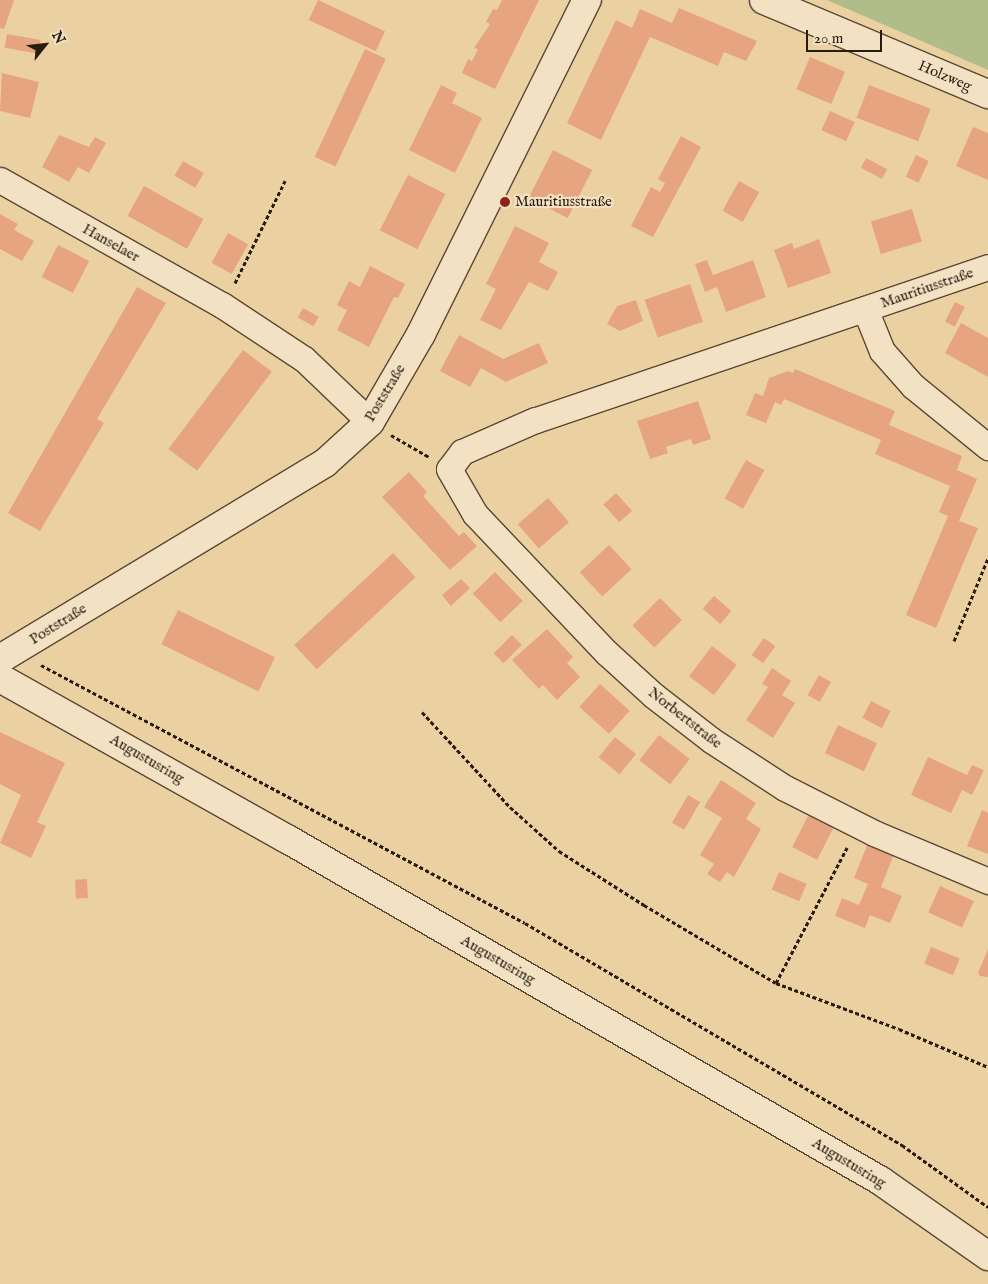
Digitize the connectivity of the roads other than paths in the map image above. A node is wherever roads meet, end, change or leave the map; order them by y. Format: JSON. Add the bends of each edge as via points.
{"nodes":[{"id":1,"x":587,"y":0,"type":"edge"},
{"id":2,"x":764,"y":0,"type":"edge"},
{"id":3,"x":988,"y":94,"type":"edge"},
{"id":4,"x":0,"y":180,"type":"edge"},
{"id":5,"x":988,"y":266,"type":"edge"},
{"id":6,"x":865,"y":309,"type":"junction"},
{"id":7,"x":370,"y":422,"type":"junction"},
{"id":8,"x":988,"y":447,"type":"edge"},
{"id":9,"x":449,"y":469,"type":"joint"},
{"id":10,"x":7,"y":655,"type":"edge"},
{"id":11,"x":0,"y":678,"type":"edge"},
{"id":12,"x":988,"y":881,"type":"edge"},
{"id":13,"x":988,"y":1256,"type":"edge"}],
"edges":[{"from":1,"to":7,"type":"street","name":"Poststraße","via":[[421,334]]},
{"from":2,"to":3,"type":"street","name":"Holzweg"},
{"from":4,"to":7,"type":"street","name":"Hanselaer","via":[[222,305],[304,359]]},
{"from":5,"to":6,"type":"street","name":"Mauritiusstraße"},
{"from":6,"to":8,"type":"street","name":"Mauritiusstraße","via":[[882,352],[913,386]]},
{"from":6,"to":9,"type":"street","name":"Mauritiusstraße","via":[[535,420],[462,452]]},
{"from":7,"to":10,"type":"street","name":"Poststraße","via":[[325,463]]},
{"from":9,"to":12,"type":"street","name":"Norbertstraße","via":[[475,514],[607,653],[653,695],[711,740],[785,788],[859,826]]},
{"from":11,"to":13,"type":"street","name":"Augustusring","via":[[246,815],[881,1181]]}]}
